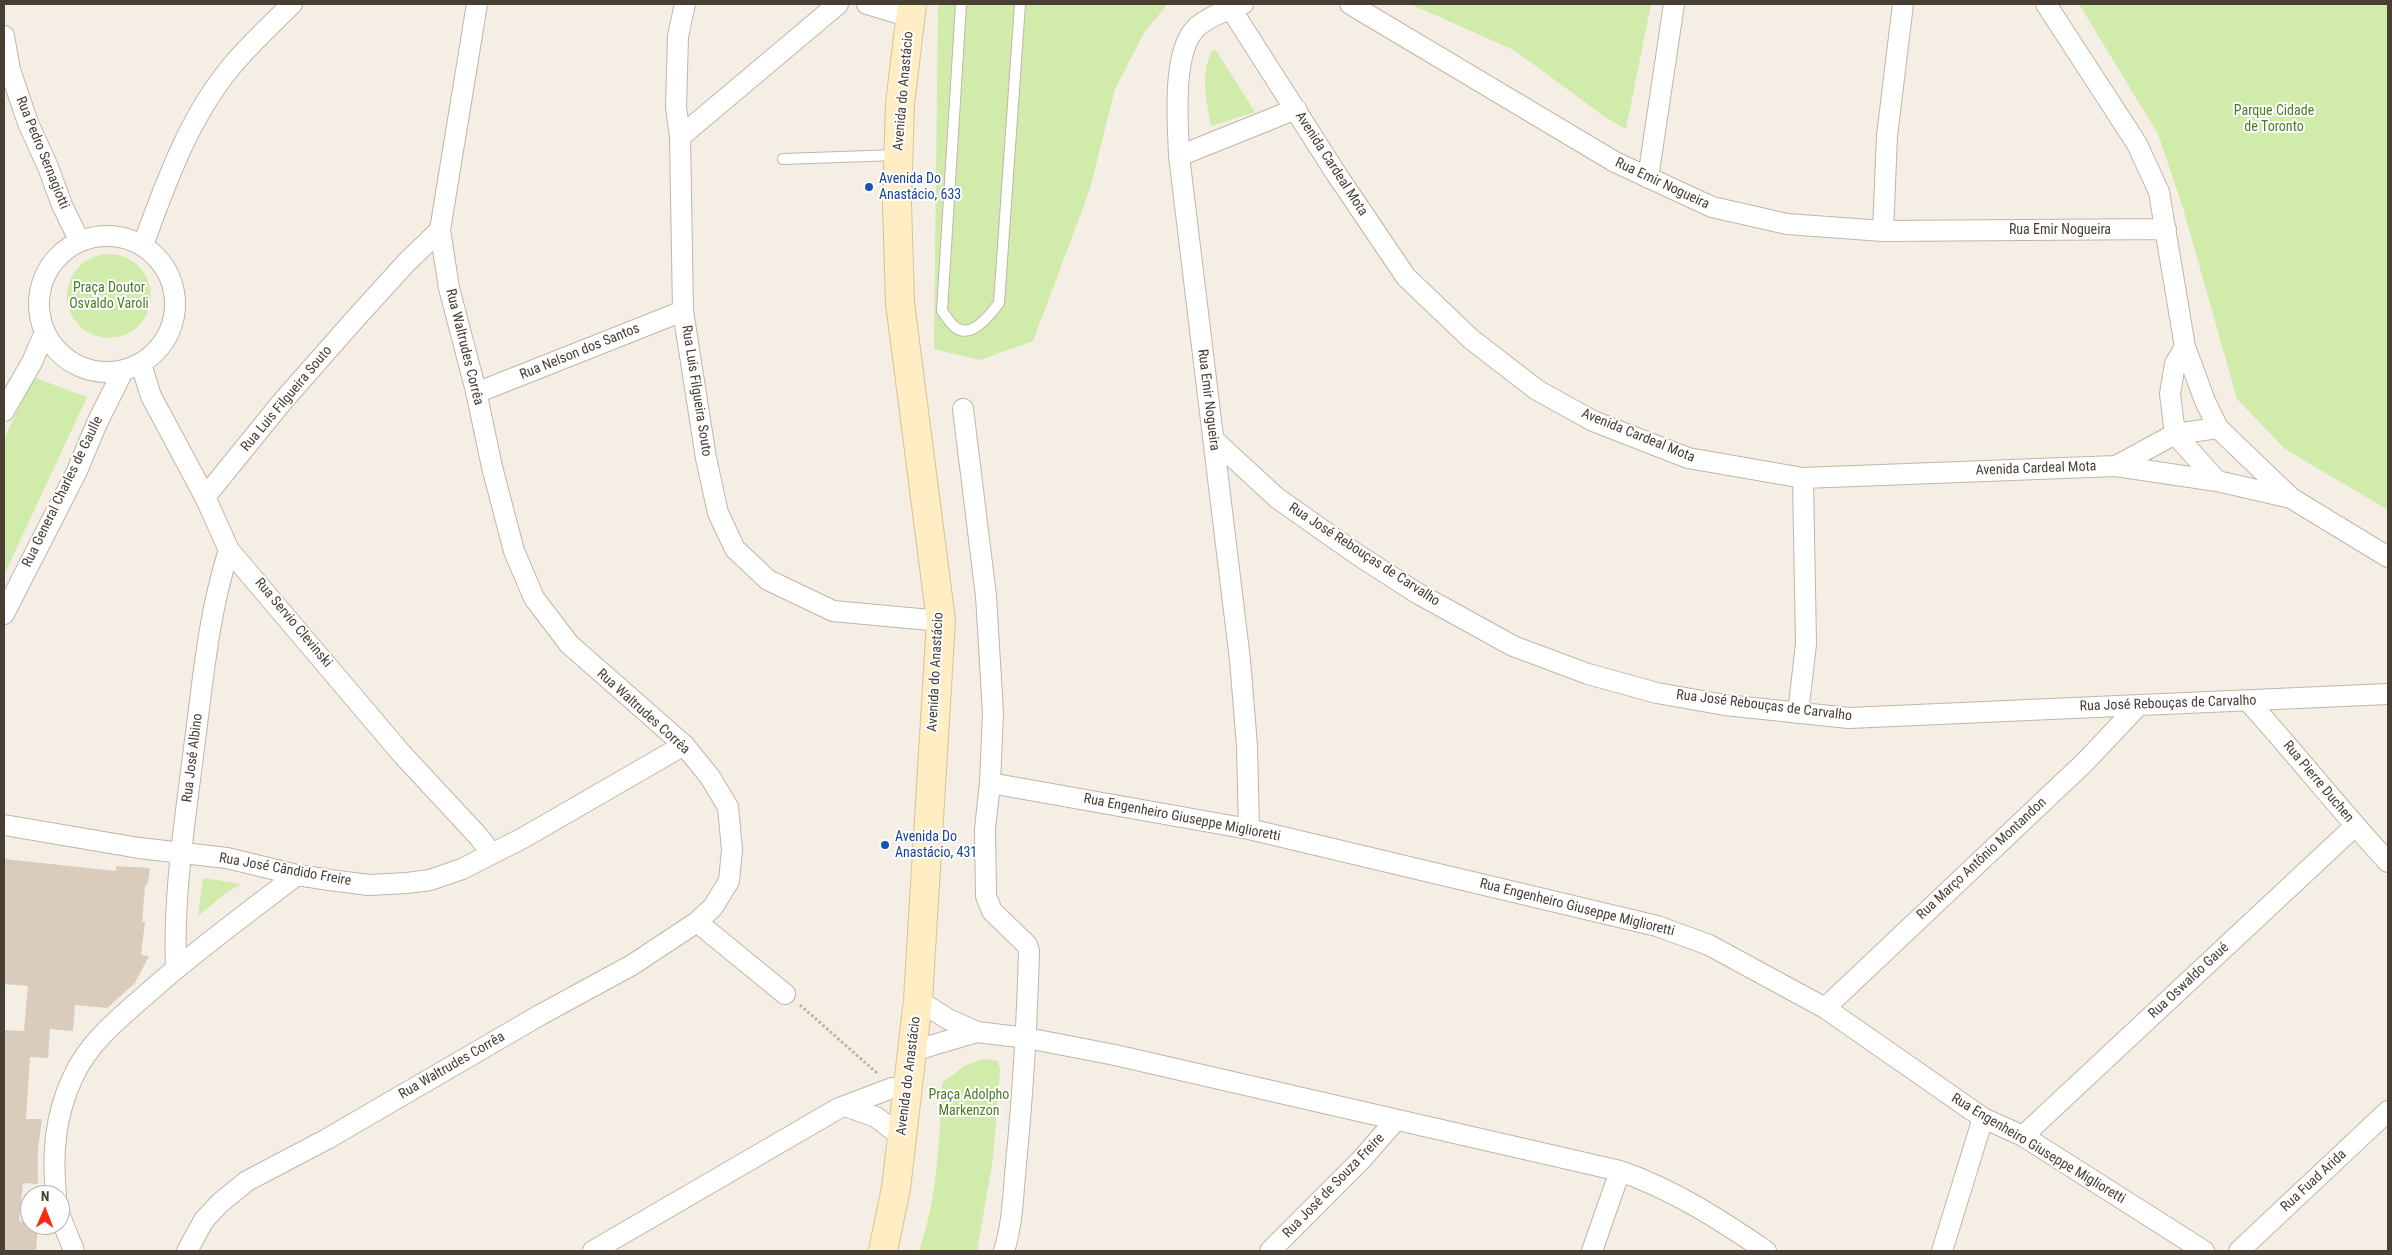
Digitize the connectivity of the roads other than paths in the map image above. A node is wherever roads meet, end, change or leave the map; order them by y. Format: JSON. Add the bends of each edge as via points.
{"nodes":[{"id":1,"x":292,"y":4,"type":"edge"},
{"id":2,"x":477,"y":4,"type":"edge"},
{"id":3,"x":685,"y":4,"type":"edge"},
{"id":4,"x":838,"y":4,"type":"edge"},
{"id":5,"x":867,"y":4,"type":"edge"},
{"id":6,"x":961,"y":4,"type":"edge"},
{"id":7,"x":1020,"y":4,"type":"edge"},
{"id":8,"x":1350,"y":4,"type":"edge"},
{"id":9,"x":1674,"y":4,"type":"edge"},
{"id":10,"x":1903,"y":4,"type":"edge"},
{"id":11,"x":2046,"y":4,"type":"edge"},
{"id":12,"x":1237,"y":6,"type":"edge"},
{"id":13,"x":911,"y":10,"type":"edge"},
{"id":14,"x":4,"y":36,"type":"edge"},
{"id":15,"x":1296,"y":109,"type":"junction"},
{"id":16,"x":680,"y":137,"type":"junction"},
{"id":17,"x":898,"y":154,"type":"junction"},
{"id":18,"x":1179,"y":156,"type":"junction"},
{"id":19,"x":784,"y":159,"type":"dead end"},
{"id":20,"x":1648,"y":178,"type":"junction"},
{"id":21,"x":440,"y":230,"type":"junction"},
{"id":22,"x":2166,"y":230,"type":"junction"},
{"id":23,"x":1883,"y":232,"type":"junction"},
{"id":24,"x":79,"y":240,"type":"junction"},
{"id":25,"x":143,"y":245,"type":"junction"},
{"id":26,"x":683,"y":311,"type":"junction"},
{"id":27,"x":44,"y":334,"type":"junction"},
{"id":28,"x":2186,"y":347,"type":"junction"},
{"id":29,"x":132,"y":368,"type":"junction"},
{"id":30,"x":476,"y":393,"type":"junction"},
{"id":31,"x":963,"y":409,"type":"dead end"},
{"id":32,"x":4,"y":411,"type":"edge"},
{"id":33,"x":2218,"y":428,"type":"junction"},
{"id":34,"x":2175,"y":434,"type":"junction"},
{"id":35,"x":1213,"y":440,"type":"junction"},
{"id":36,"x":2116,"y":466,"type":"junction"},
{"id":37,"x":1803,"y":478,"type":"junction"},
{"id":38,"x":2217,"y":481,"type":"junction"},
{"id":39,"x":206,"y":497,"type":"junction"},
{"id":40,"x":2292,"y":498,"type":"junction"},
{"id":41,"x":229,"y":550,"type":"junction"},
{"id":42,"x":2388,"y":557,"type":"edge"},
{"id":43,"x":4,"y":614,"type":"edge"},
{"id":44,"x":941,"y":620,"type":"junction"},
{"id":45,"x":2388,"y":694,"type":"edge"},
{"id":46,"x":2248,"y":701,"type":"junction"},
{"id":47,"x":2137,"y":707,"type":"junction"},
{"id":48,"x":1798,"y":712,"type":"junction"},
{"id":49,"x":684,"y":745,"type":"junction"},
{"id":50,"x":990,"y":783,"type":"junction"},
{"id":51,"x":4,"y":825,"type":"edge"},
{"id":52,"x":2354,"y":826,"type":"junction"},
{"id":53,"x":1249,"y":829,"type":"junction"},
{"id":54,"x":491,"y":853,"type":"junction"},
{"id":55,"x":181,"y":854,"type":"junction"},
{"id":56,"x":2388,"y":862,"type":"edge"},
{"id":57,"x":297,"y":875,"type":"junction"},
{"id":58,"x":697,"y":922,"type":"junction"},
{"id":59,"x":176,"y":968,"type":"junction"},
{"id":60,"x":786,"y":994,"type":"road end"},
{"id":61,"x":918,"y":1000,"type":"junction"},
{"id":62,"x":1824,"y":1008,"type":"junction"},
{"id":63,"x":977,"y":1032,"type":"junction"},
{"id":64,"x":1027,"y":1038,"type":"junction"},
{"id":65,"x":913,"y":1051,"type":"junction"},
{"id":66,"x":900,"y":1088,"type":"junction"},
{"id":67,"x":845,"y":1106,"type":"junction"},
{"id":68,"x":2388,"y":1111,"type":"edge"},
{"id":69,"x":1982,"y":1118,"type":"junction"},
{"id":70,"x":1396,"y":1120,"type":"junction"},
{"id":71,"x":902,"y":1136,"type":"junction"},
{"id":72,"x":2023,"y":1136,"type":"junction"},
{"id":73,"x":1620,"y":1171,"type":"junction"},
{"id":74,"x":55,"y":1185,"type":"edge"},
{"id":75,"x":68,"y":1235,"type":"edge"},
{"id":76,"x":74,"y":1251,"type":"edge"},
{"id":77,"x":186,"y":1251,"type":"edge"},
{"id":78,"x":594,"y":1251,"type":"edge"},
{"id":79,"x":883,"y":1251,"type":"edge"},
{"id":80,"x":1004,"y":1251,"type":"edge"},
{"id":81,"x":1270,"y":1251,"type":"edge"},
{"id":82,"x":1592,"y":1251,"type":"edge"},
{"id":83,"x":1766,"y":1251,"type":"edge"},
{"id":84,"x":1942,"y":1251,"type":"edge"},
{"id":85,"x":2204,"y":1251,"type":"edge"},
{"id":86,"x":2239,"y":1251,"type":"edge"}],
"edges":[{"from":1,"to":25,"type":"street","via":[[230,68],[197,117]]},
{"from":2,"to":21,"type":"street"},
{"from":3,"to":16,"type":"street","name":"Rua Luis Filgueira Souto","via":[[678,36],[676,107]]},
{"from":4,"to":16,"type":"street"},
{"from":5,"to":13,"type":"street"},
{"from":6,"to":7,"type":"lane","via":[[942,311],[956,328],[967,330],[986,321],[999,303]]},
{"from":8,"to":20,"type":"street","name":"Rua Emir Nogueira","via":[[1615,162]]},
{"from":9,"to":20,"type":"street"},
{"from":10,"to":23,"type":"street","via":[[1887,136]]},
{"from":11,"to":22,"type":"street","via":[[2137,144],[2159,192]]},
{"from":12,"to":15,"type":"street","name":"Avenida Cardeal Mota"},
{"from":12,"to":18,"type":"street","name":"Rua Emir Nogueira","via":[[1198,26],[1183,51],[1178,78]]},
{"from":13,"to":17,"type":"main road","name":"Avenida do Anastácio","via":[[900,104]]},
{"from":14,"to":24,"type":"street","name":"Rua Pedro Sernagiotti","via":[[10,70],[28,123]]},
{"from":15,"to":18,"type":"street"},
{"from":15,"to":37,"type":"street","name":"Avenida Cardeal Mota","via":[[1406,277],[1470,339],[1537,390],[1593,420],[1688,458]]},
{"from":16,"to":26,"type":"street","name":"Rua Luis Filgueira Souto"},
{"from":17,"to":19,"type":"lane"},
{"from":17,"to":44,"type":"main road","name":"Avenida do Anastácio","via":[[900,303]]},
{"from":18,"to":35,"type":"street","name":"Rua Emir Nogueira"},
{"from":20,"to":23,"type":"street","name":"Rua Emir Nogueira","via":[[1712,207],[1787,224]]},
{"from":21,"to":30,"type":"street","name":"Rua Waltrudes Corrêa","via":[[449,288]]},
{"from":21,"to":39,"type":"street","name":"Rua Luis Filgueira Souto","via":[[406,263],[282,402]]},
{"from":22,"to":23,"type":"street","name":"Rua Emir Nogueira"},
{"from":22,"to":28,"type":"street"},
{"from":24,"to":25,"type":"street","via":[[101,235],[123,237]]},
{"from":24,"to":27,"type":"street","via":[[56,256],[41,280],[37,307]]},
{"from":25,"to":29,"type":"street","via":[[164,265],[175,291],[174,320],[162,346]]},
{"from":26,"to":30,"type":"street","name":"Rua Nelson dos Santos"},
{"from":26,"to":44,"type":"street","name":"Rua Luis Filgueira Souto","via":[[718,513],[735,549],[768,580],[833,611]]},
{"from":27,"to":29,"type":"street","via":[[64,358],[92,371]]},
{"from":27,"to":32,"type":"street"},
{"from":28,"to":33,"type":"street"},
{"from":28,"to":34,"type":"street","via":[[2175,364],[2170,394]]},
{"from":29,"to":39,"type":"street","name":"Rua Servio Clevinski","via":[[151,396]]},
{"from":29,"to":43,"type":"street","name":"Rua General Charles de Gaulle","via":[[97,423],[77,471]]},
{"from":30,"to":49,"type":"street","name":"Rua Waltrudes Corrêa","via":[[514,551],[534,598],[569,644]]},
{"from":31,"to":50,"type":"street","via":[[989,640],[993,713]]},
{"from":33,"to":34,"type":"street","name":"Avenida Cardeal Mota"},
{"from":33,"to":40,"type":"street"},
{"from":34,"to":36,"type":"street","name":"Avenida Cardeal Mota"},
{"from":34,"to":38,"type":"street"},
{"from":35,"to":48,"type":"street","name":"Rua José Rebouças de Carvalho","via":[[1277,498],[1358,554],[1417,592],[1513,646],[1624,686],[1725,705]]},
{"from":35,"to":53,"type":"street","name":"Rua Emir Nogueira","via":[[1240,660]]},
{"from":36,"to":37,"type":"street","name":"Avenida Cardeal Mota"},
{"from":36,"to":38,"type":"street","name":"Avenida Cardeal Mota"},
{"from":37,"to":48,"type":"street","via":[[1806,644]]},
{"from":38,"to":40,"type":"street","name":"Avenida Cardeal Mota"},
{"from":39,"to":41,"type":"street","name":"Rua Servio Clevinski"},
{"from":40,"to":42,"type":"street","name":"Avenida Cardeal Mota"},
{"from":41,"to":54,"type":"street","name":"Rua Servio Clevinski","via":[[401,753]]},
{"from":41,"to":55,"type":"street","name":"Rua José Albino","via":[[207,635]]},
{"from":44,"to":61,"type":"main road","name":"Avenida do Anastácio"},
{"from":45,"to":46,"type":"street","name":"Rua José Rebouças de Carvalho"},
{"from":46,"to":47,"type":"street","name":"Rua José Rebouças de Carvalho"},
{"from":46,"to":52,"type":"street","name":"Rua Pierre Duchen"},
{"from":47,"to":48,"type":"street","name":"Rua José Rebouças de Carvalho","via":[[1849,718]]},
{"from":47,"to":62,"type":"street","name":"Rua Março Antônio Montandon","via":[[2085,762]]},
{"from":49,"to":54,"type":"street","name":"Rua José Cândido Freire"},
{"from":49,"to":58,"type":"street","name":"Rua Waltrudes Corrêa","via":[[710,777],[728,807],[732,850],[730,881],[713,907]]},
{"from":50,"to":53,"type":"street","name":"Rua Engenheiro Giuseppe Miglioretti"},
{"from":50,"to":64,"type":"street","via":[[985,829],[986,896],[992,911],[1029,950]]},
{"from":51,"to":55,"type":"street","name":"Rua José Cândido Freire"},
{"from":52,"to":56,"type":"street","name":"Rua Pierre Duchen"},
{"from":52,"to":72,"type":"street","name":"Rua Oswaldo Gaué"},
{"from":53,"to":62,"type":"street","name":"Rua Engenheiro Giuseppe Miglioretti","via":[[1657,926],[1709,945]]},
{"from":54,"to":57,"type":"street","name":"Rua José Cândido Freire","via":[[462,870],[407,883],[369,885]]},
{"from":55,"to":57,"type":"street","name":"Rua José Cândido Freire","via":[[227,858]]},
{"from":55,"to":59,"type":"street","name":"Rua José Albino"},
{"from":57,"to":59,"type":"street"},
{"from":58,"to":60,"type":"street"},
{"from":58,"to":77,"type":"street","name":"Rua Waltrudes Corrêa","via":[[632,965],[540,1014],[327,1139],[247,1181],[204,1220]]},
{"from":59,"to":74,"type":"street","via":[[103,1034],[73,1076],[56,1129]]},
{"from":61,"to":63,"type":"street"},
{"from":61,"to":65,"type":"main road","name":"Avenida do Anastácio"},
{"from":62,"to":69,"type":"street","name":"Rua Engenheiro Giuseppe Miglioretti"},
{"from":63,"to":64,"type":"street"},
{"from":63,"to":65,"type":"street"},
{"from":64,"to":70,"type":"street"},
{"from":64,"to":80,"type":"street","via":[[1011,1218]]},
{"from":65,"to":66,"type":"main road","name":"Avenida do Anastácio"},
{"from":66,"to":67,"type":"street"},
{"from":66,"to":71,"type":"main road","name":"Avenida do Anastácio"},
{"from":67,"to":71,"type":"street","via":[[876,1117]]},
{"from":67,"to":78,"type":"street"},
{"from":68,"to":86,"type":"street","name":"Rua Fuad Arida"},
{"from":69,"to":72,"type":"street","name":"Rua Engenheiro Giuseppe Miglioretti"},
{"from":69,"to":84,"type":"street"},
{"from":70,"to":73,"type":"street"},
{"from":70,"to":81,"type":"street","name":"Rua José de Souza Freire","via":[[1361,1160]]},
{"from":71,"to":79,"type":"main road","name":"Avenida do Anastácio","via":[[890,1225]]},
{"from":72,"to":85,"type":"street","name":"Rua Engenheiro Giuseppe Miglioretti"},
{"from":73,"to":82,"type":"street"},
{"from":73,"to":83,"type":"street","via":[[1654,1183],[1691,1202]]},
{"from":75,"to":76,"type":"street"}]}
